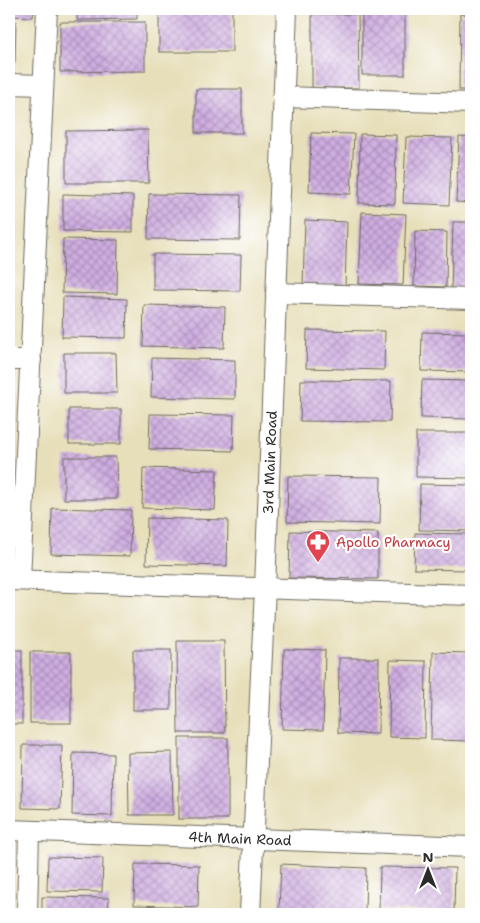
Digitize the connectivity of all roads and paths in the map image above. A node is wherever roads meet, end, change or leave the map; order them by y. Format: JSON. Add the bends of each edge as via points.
{"nodes":[{"id":1,"x":47,"y":9,"type":"edge"},
{"id":2,"x":287,"y":9,"type":"edge"},
{"id":3,"x":9,"y":84,"type":"edge"},
{"id":4,"x":43,"y":85,"type":"junction"},
{"id":5,"x":283,"y":97,"type":"junction"},
{"id":6,"x":471,"y":103,"type":"edge"},
{"id":7,"x":276,"y":293,"type":"junction"},
{"id":8,"x":471,"y":299,"type":"edge"},
{"id":9,"x":9,"y":360,"type":"edge"},
{"id":10,"x":31,"y":360,"type":"junction"},
{"id":11,"x":14,"y":580,"type":"edge"},
{"id":12,"x":265,"y":588,"type":"junction"},
{"id":13,"x":471,"y":595,"type":"edge"},
{"id":14,"x":9,"y":830,"type":"edge"},
{"id":15,"x":29,"y":831,"type":"junction"},
{"id":16,"x":252,"y":840,"type":"junction"},
{"id":17,"x":471,"y":847,"type":"edge"},
{"id":18,"x":27,"y":914,"type":"edge"},
{"id":19,"x":250,"y":914,"type":"edge"}],
"edges":[{"from":1,"to":4,"type":"street"},
{"from":2,"to":5,"type":"street","name":"3rd Main Road"},
{"from":3,"to":4,"type":"street"},
{"from":4,"to":10,"type":"street"},
{"from":5,"to":6,"type":"street"},
{"from":5,"to":7,"type":"street","name":"3rd Main Road"},
{"from":7,"to":8,"type":"street"},
{"from":7,"to":12,"type":"street","name":"3rd Main Road"},
{"from":9,"to":10,"type":"street"},
{"from":10,"to":11,"type":"street"},
{"from":11,"to":12,"type":"street"},
{"from":12,"to":13,"type":"street"},
{"from":12,"to":16,"type":"street","name":"3rd Main Road"},
{"from":14,"to":15,"type":"street","name":"4th Main Road"},
{"from":15,"to":16,"type":"street","name":"4th Main Road"},
{"from":15,"to":18,"type":"street"},
{"from":16,"to":17,"type":"street","name":"4th Main Road"},
{"from":16,"to":19,"type":"street","name":"3rd Main Road"}]}
